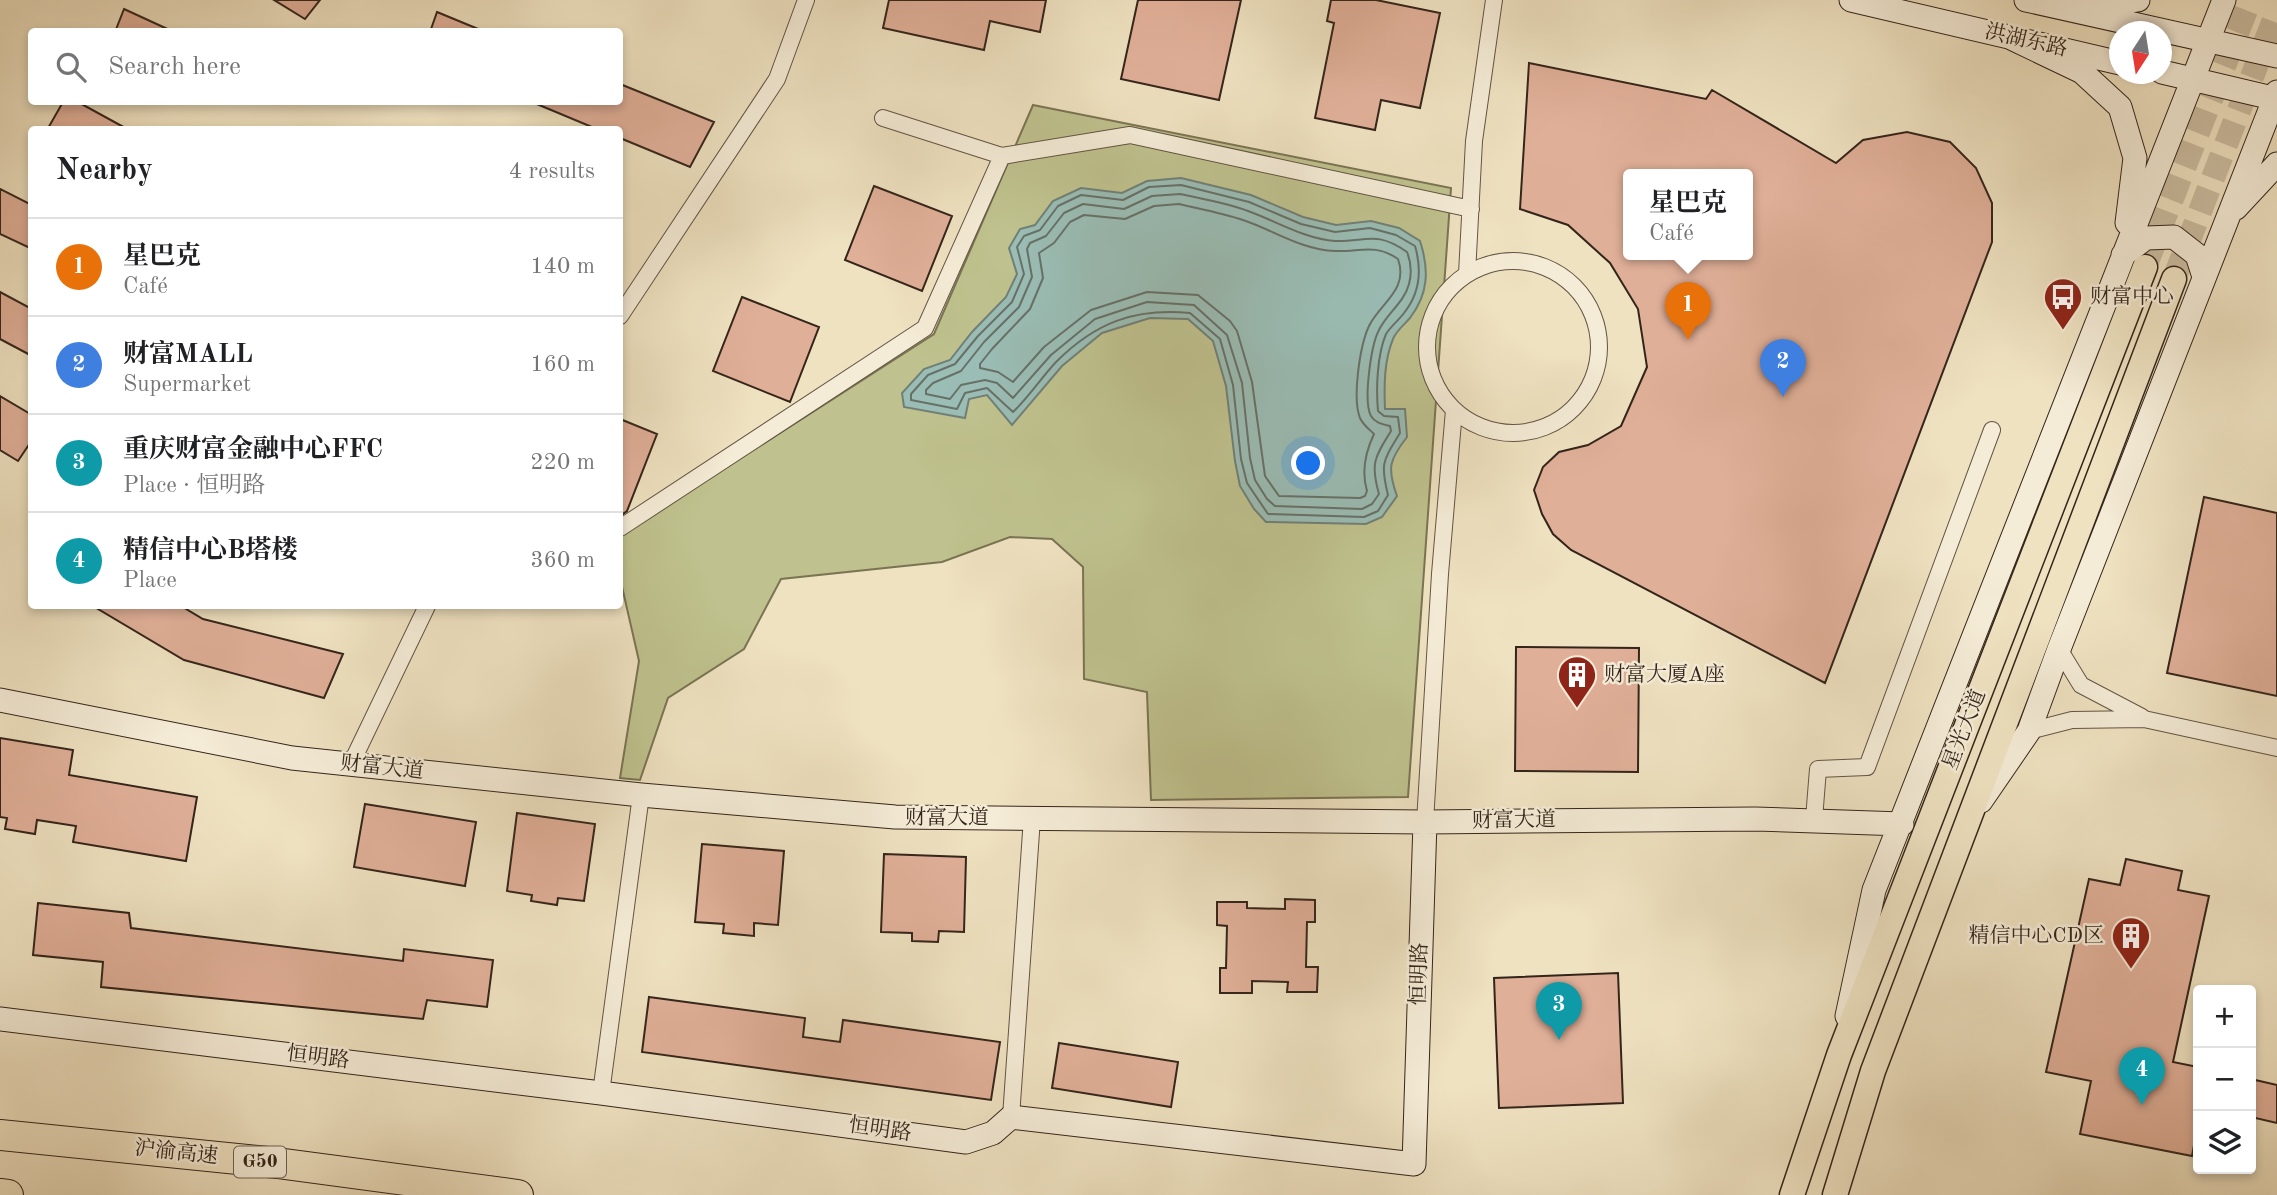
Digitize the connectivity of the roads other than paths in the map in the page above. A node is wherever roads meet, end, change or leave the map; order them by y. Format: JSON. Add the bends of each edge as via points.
{"nodes":[{"id":1,"x":806,"y":0,"type":"edge"},
{"id":2,"x":1494,"y":0,"type":"edge"},
{"id":3,"x":1851,"y":0,"type":"edge"},
{"id":4,"x":2026,"y":0,"type":"edge"},
{"id":5,"x":2138,"y":0,"type":"edge"},
{"id":6,"x":2224,"y":0,"type":"edge"},
{"id":7,"x":2074,"y":10,"type":"junction"},
{"id":8,"x":2011,"y":38,"type":"junction"},
{"id":9,"x":2208,"y":40,"type":"junction"},
{"id":10,"x":2277,"y":57,"type":"edge"},
{"id":11,"x":2109,"y":61,"type":"edge"},
{"id":12,"x":2172,"y":75,"type":"edge"},
{"id":13,"x":2194,"y":80,"type":"junction"},
{"id":14,"x":2276,"y":97,"type":"edge"},
{"id":15,"x":883,"y":118,"type":"dead end"},
{"id":16,"x":1002,"y":156,"type":"junction"},
{"id":17,"x":2277,"y":164,"type":"edge"},
{"id":18,"x":1471,"y":209,"type":"junction"},
{"id":19,"x":2227,"y":218,"type":"junction"},
{"id":20,"x":2123,"y":256,"type":"junction"},
{"id":21,"x":2145,"y":267,"type":"tunnel mouth"},
{"id":22,"x":1467,"y":274,"type":"junction"},
{"id":23,"x":2204,"y":277,"type":"junction"},
{"id":24,"x":2174,"y":279,"type":"tunnel mouth"},
{"id":25,"x":623,"y":311,"type":"edge"},
{"id":26,"x":1454,"y":410,"type":"junction"},
{"id":27,"x":1992,"y":430,"type":"dead end"},
{"id":28,"x":623,"y":526,"type":"edge"},
{"id":29,"x":426,"y":609,"type":"edge"},
{"id":30,"x":2059,"y":649,"type":"junction"},
{"id":31,"x":0,"y":700,"type":"edge"},
{"id":32,"x":2144,"y":719,"type":"junction"},
{"id":33,"x":2029,"y":731,"type":"junction"},
{"id":34,"x":2277,"y":748,"type":"edge"},
{"id":35,"x":351,"y":764,"type":"junction"},
{"id":36,"x":641,"y":795,"type":"junction"},
{"id":37,"x":1032,"y":818,"type":"junction"},
{"id":38,"x":1814,"y":819,"type":"junction"},
{"id":39,"x":1968,"y":819,"type":"junction"},
{"id":40,"x":1425,"y":822,"type":"junction"},
{"id":41,"x":1902,"y":824,"type":"junction"},
{"id":42,"x":0,"y":1019,"type":"edge"},
{"id":43,"x":1839,"y":1055,"type":"junction"},
{"id":44,"x":601,"y":1093,"type":"junction"},
{"id":45,"x":1011,"y":1116,"type":"junction"},
{"id":46,"x":0,"y":1135,"type":"edge"},
{"id":47,"x":0,"y":1194,"type":"edge"},
{"id":48,"x":8,"y":1195,"type":"edge"},
{"id":49,"x":518,"y":1195,"type":"edge"},
{"id":50,"x":1792,"y":1195,"type":"edge"},
{"id":51,"x":1835,"y":1195,"type":"edge"}],
"edges":[{"from":1,"to":25,"type":"street","via":[[777,79]]},
{"from":2,"to":18,"type":"street"},
{"from":3,"to":8,"type":"street","name":"洪湖东路"},
{"from":4,"to":7,"type":"street","name":"洪湖东路"},
{"from":5,"to":7,"type":"street"},
{"from":6,"to":9,"type":"street"},
{"from":7,"to":9,"type":"street","name":"洪湖东路"},
{"from":8,"to":11,"type":"street","name":"洪湖东路"},
{"from":8,"to":20,"type":"street","via":[[2082,72],[2120,107],[2134,158]]},
{"from":9,"to":10,"type":"street","name":"洪湖东路"},
{"from":9,"to":13,"type":"street"},
{"from":12,"to":13,"type":"street"},
{"from":13,"to":14,"type":"street"},
{"from":13,"to":20,"type":"street"},
{"from":14,"to":19,"type":"street"},
{"from":15,"to":16,"type":"street"},
{"from":16,"to":18,"type":"street","via":[[1130,135]]},
{"from":16,"to":28,"type":"street","via":[[925,328]]},
{"from":17,"to":19,"type":"street"},
{"from":18,"to":22,"type":"street"},
{"from":19,"to":23,"type":"street"},
{"from":20,"to":23,"type":"street","via":[[2146,238],[2174,237],[2197,255]]},
{"from":20,"to":41,"type":"street"},
{"from":21,"to":43,"type":"main road","name":"星光大道"},
{"from":22,"to":26,"type":"street","via":[[1440,301],[1431,318],[1426,346],[1430,375]]},
{"from":22,"to":26,"type":"street","via":[[1494,263],[1523,261],[1550,269],[1573,285],[1590,308],[1599,335],[1598,363],[1589,389],[1572,411],[1548,426],[1521,433],[1493,432]]},
{"from":23,"to":30,"type":"street"},
{"from":24,"to":39,"type":"main road","name":"星光大道"},
{"from":26,"to":40,"type":"street"},
{"from":27,"to":38,"type":"street","via":[[1867,767],[1818,769]]},
{"from":29,"to":35,"type":"street"},
{"from":30,"to":32,"type":"street","via":[[2081,685]]},
{"from":30,"to":33,"type":"street"},
{"from":31,"to":35,"type":"street","name":"财富大道","via":[[292,758]]},
{"from":32,"to":33,"type":"street","via":[[2072,720]]},
{"from":32,"to":34,"type":"street"},
{"from":33,"to":39,"type":"street"},
{"from":35,"to":36,"type":"street","name":"财富大道"},
{"from":36,"to":37,"type":"street","name":"财富大道","via":[[895,817]]},
{"from":36,"to":44,"type":"street"},
{"from":37,"to":40,"type":"street","name":"财富大道"},
{"from":37,"to":45,"type":"street"},
{"from":38,"to":40,"type":"street","name":"财富大道"},
{"from":38,"to":41,"type":"street","name":"财富大道"},
{"from":39,"to":51,"type":"main road","name":"星光大道","via":[[1873,1071]]},
{"from":40,"to":45,"type":"street","name":"恒明路","via":[[1414,1164]]},
{"from":41,"to":43,"type":"street","via":[[1874,890]]},
{"from":42,"to":44,"type":"street","name":"恒明路"},
{"from":43,"to":50,"type":"main road","name":"星光大道"},
{"from":44,"to":45,"type":"street","name":"恒明路","via":[[966,1142],[993,1133]]},
{"from":46,"to":49,"type":"highway","name":"沪渝高速","number":"G50","via":[[277,1163]]},
{"from":47,"to":48,"type":"highway"}]}
